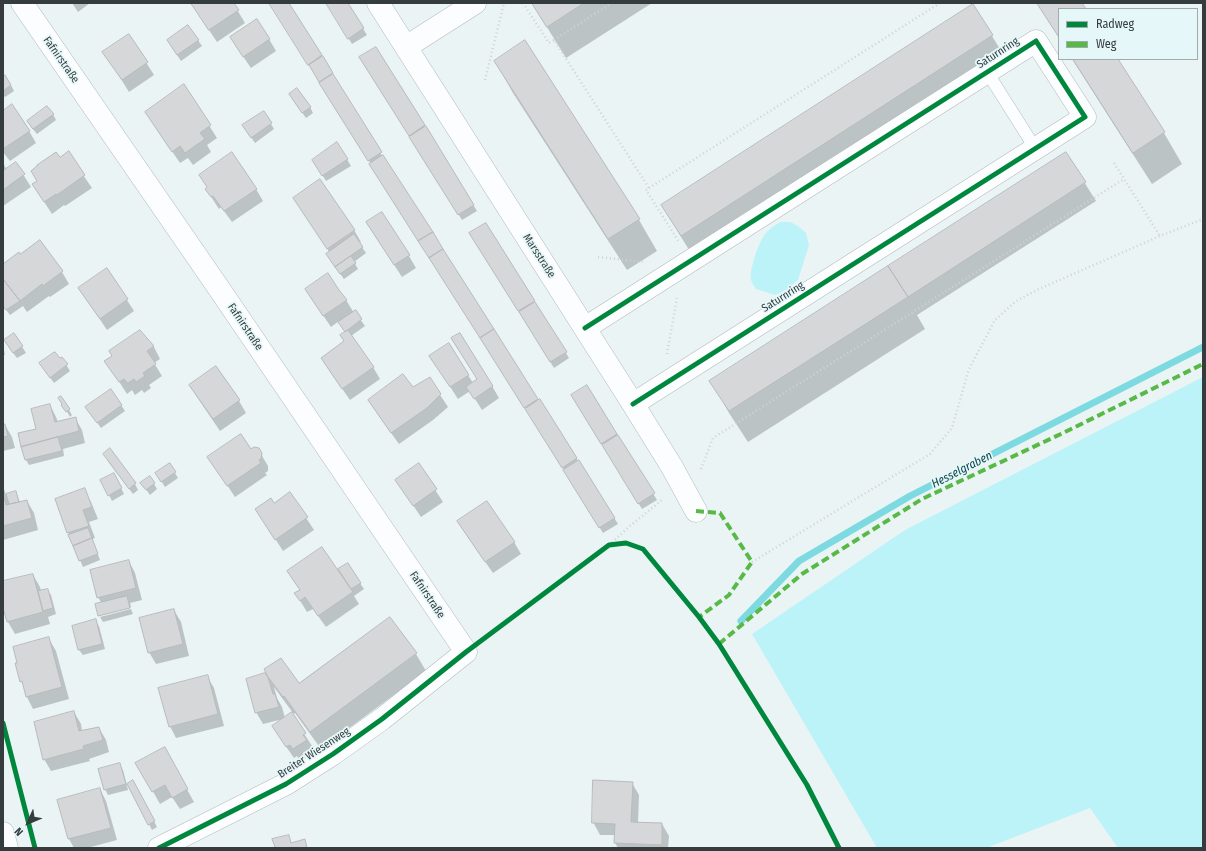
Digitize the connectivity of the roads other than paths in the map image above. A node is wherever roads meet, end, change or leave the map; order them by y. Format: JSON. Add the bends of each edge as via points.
{"nodes":[{"id":1,"x":22,"y":3,"type":"edge"},
{"id":2,"x":378,"y":3,"type":"edge"},
{"id":3,"x":475,"y":3,"type":"edge"},
{"id":4,"x":406,"y":47,"type":"junction"},
{"id":5,"x":987,"y":72,"type":"junction"},
{"id":6,"x":1035,"y":148,"type":"junction"},
{"id":7,"x":584,"y":328,"type":"junction"},
{"id":8,"x":633,"y":404,"type":"junction"},
{"id":9,"x":696,"y":511,"type":"dead end"},
{"id":10,"x":466,"y":652,"type":"joint"},
{"id":11,"x":3,"y":833,"type":"edge"},
{"id":12,"x":7,"y":848,"type":"edge"},
{"id":13,"x":160,"y":848,"type":"edge"}],
"edges":[{"from":1,"to":10,"type":"street","name":"Fafnirstraße"},
{"from":2,"to":4,"type":"street","name":"Marsstraße"},
{"from":3,"to":4,"type":"street"},
{"from":4,"to":7,"type":"street","name":"Marsstraße"},
{"from":5,"to":6,"type":"lane"},
{"from":5,"to":6,"type":"street","name":"Saturnring","via":[[1036,41],[1084,117]]},
{"from":5,"to":7,"type":"street","name":"Saturnring"},
{"from":6,"to":8,"type":"street","name":"Saturnring"},
{"from":7,"to":8,"type":"street","name":"Marsstraße"},
{"from":8,"to":9,"type":"street","name":"Marsstraße"},
{"from":10,"to":13,"type":"street","name":"Breiter Wiesenweg","via":[[382,719],[333,754],[286,784]]},
{"from":11,"to":12,"type":"street"}]}
